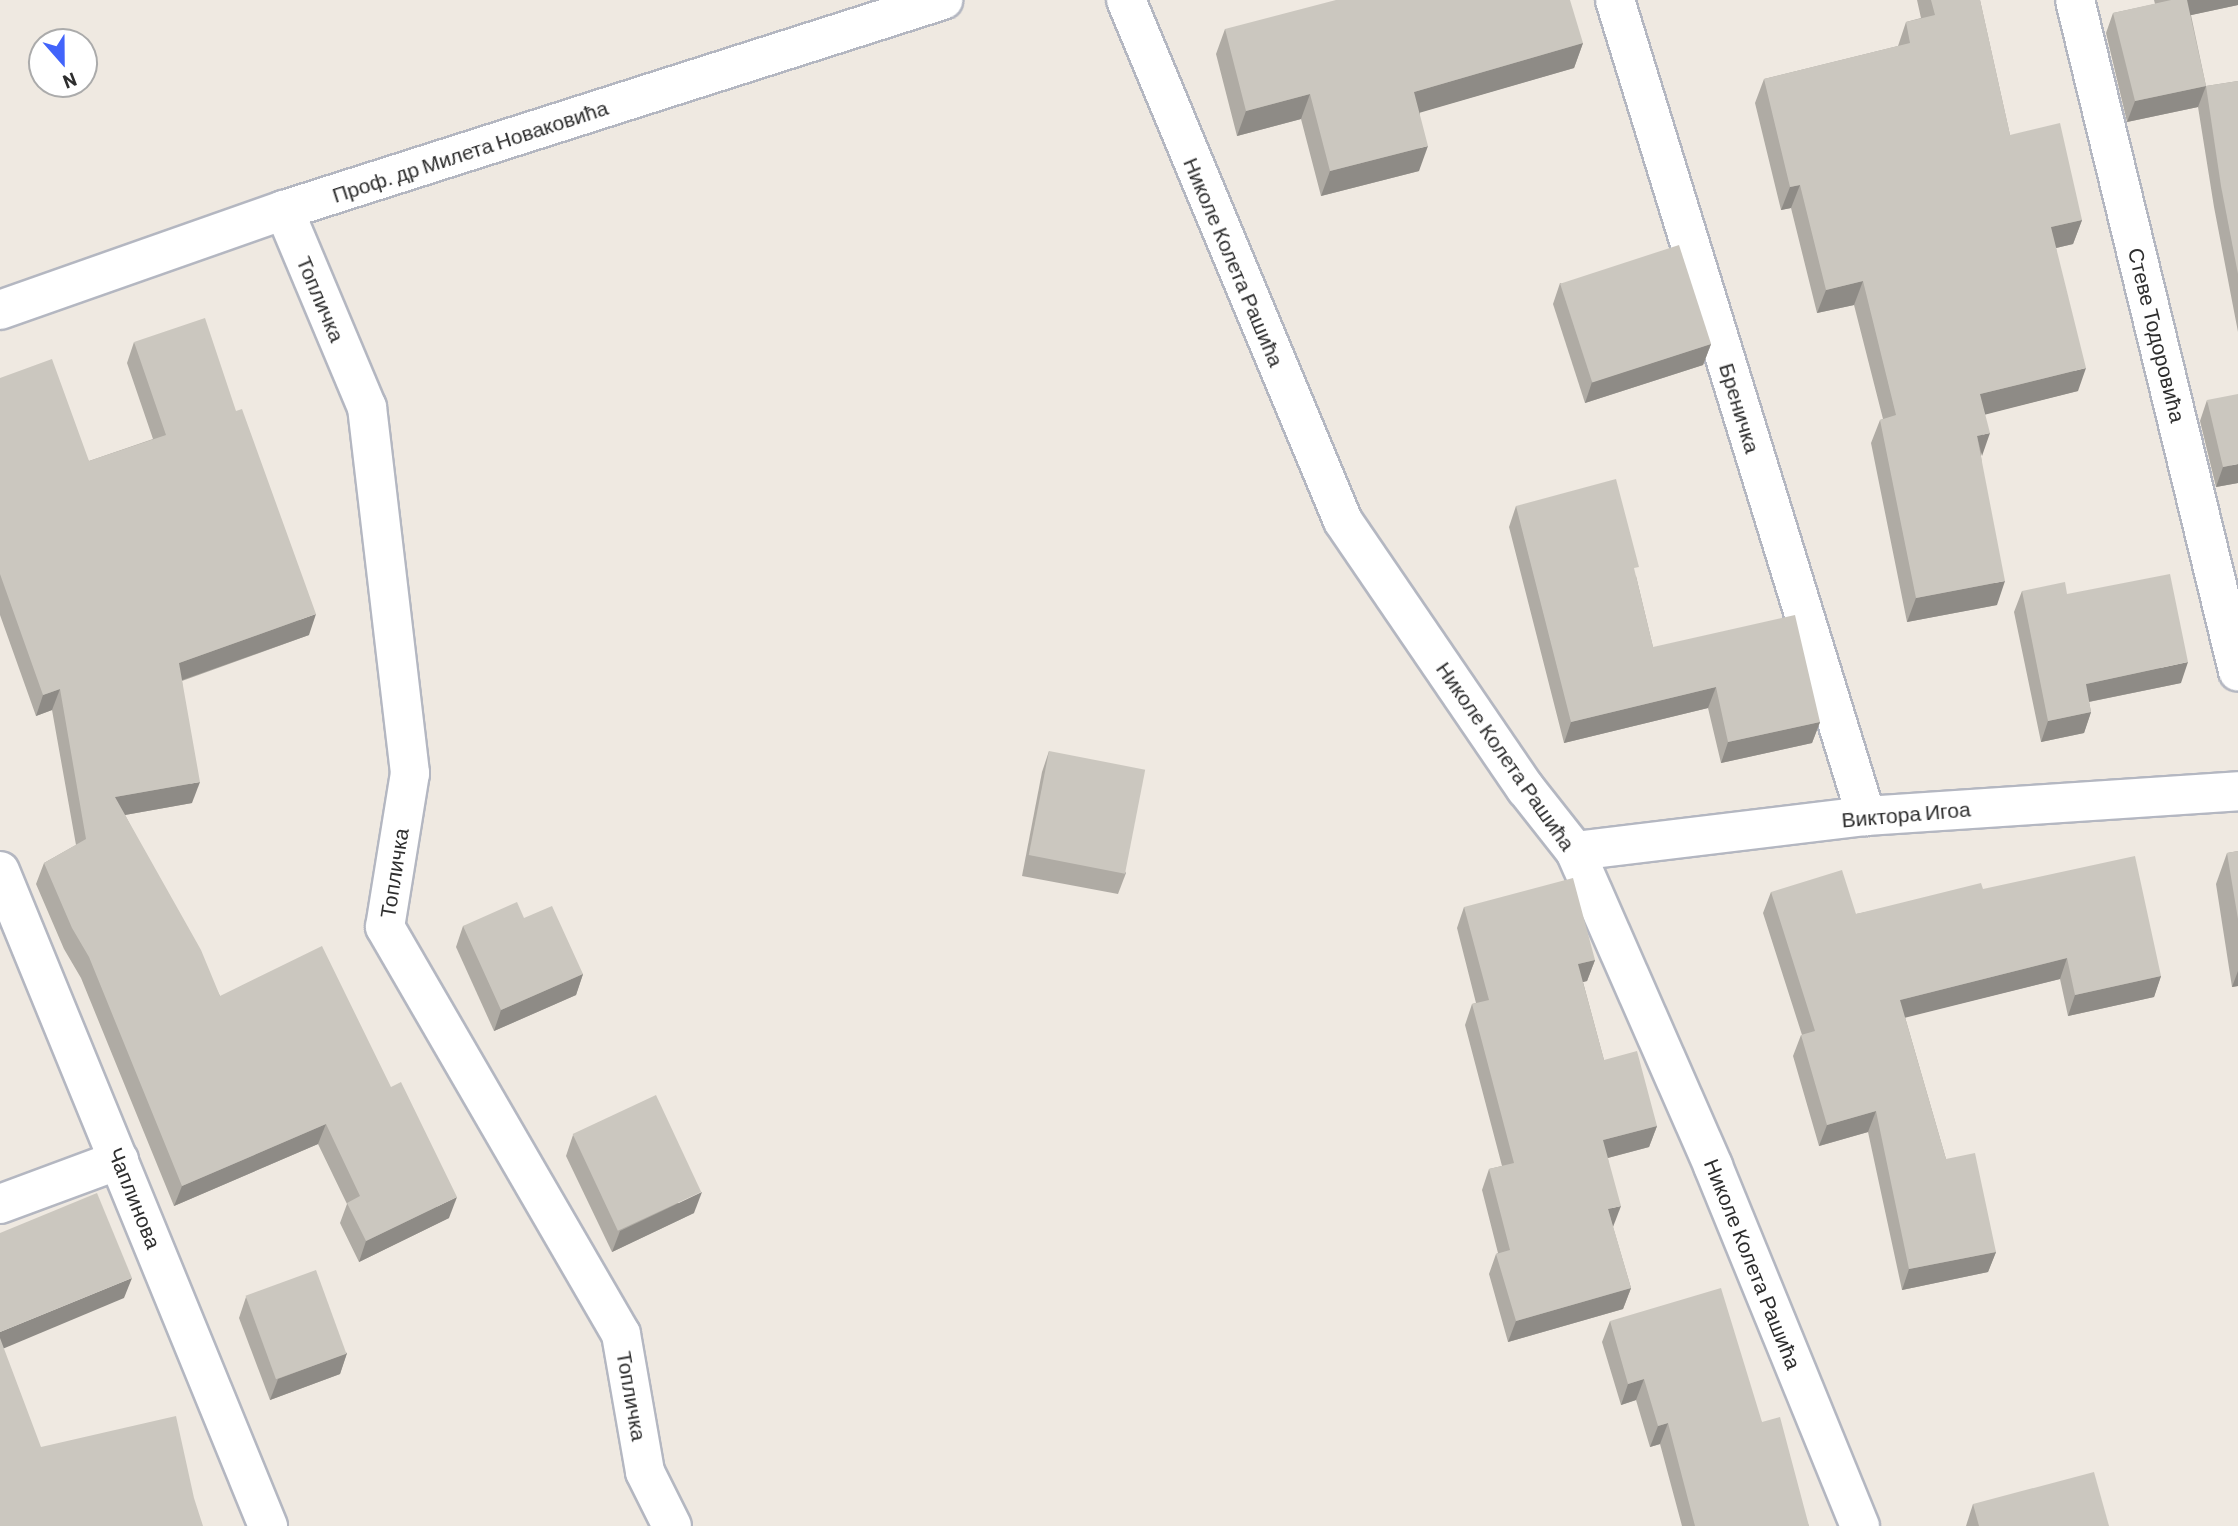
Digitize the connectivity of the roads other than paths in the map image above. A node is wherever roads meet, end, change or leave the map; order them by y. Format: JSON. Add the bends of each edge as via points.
{"nodes":[{"id":1,"x":943,"y":0,"type":"edge"},
{"id":2,"x":1126,"y":0,"type":"edge"},
{"id":3,"x":1615,"y":0,"type":"edge"},
{"id":4,"x":2075,"y":0,"type":"edge"},
{"id":5,"x":284,"y":211,"type":"junction"},
{"id":6,"x":0,"y":310,"type":"edge"},
{"id":7,"x":2238,"y":671,"type":"edge"},
{"id":8,"x":2238,"y":791,"type":"edge"},
{"id":9,"x":1866,"y":816,"type":"junction"},
{"id":10,"x":1575,"y":851,"type":"junction"},
{"id":11,"x":0,"y":871,"type":"edge"},
{"id":12,"x":119,"y":1160,"type":"junction"},
{"id":13,"x":0,"y":1204,"type":"edge"},
{"id":14,"x":268,"y":1526,"type":"edge"},
{"id":15,"x":672,"y":1526,"type":"edge"},
{"id":16,"x":1860,"y":1526,"type":"edge"}],
"edges":[{"from":1,"to":5,"type":"street","name":"Проф. др Милета Новаковића"},
{"from":2,"to":10,"type":"street","name":"Николе Колета Рашића","via":[[1343,521],[1526,789]]},
{"from":3,"to":9,"type":"street","name":"Бреничка"},
{"from":4,"to":7,"type":"street","name":"Стеве Тодоровића"},
{"from":5,"to":6,"type":"street","name":"Проф. др Милета Новаковића"},
{"from":5,"to":15,"type":"street","name":"Топличка","via":[[367,407],[410,773],[385,928],[621,1334],[645,1472]]},
{"from":8,"to":9,"type":"street","name":"Виктора Игоа"},
{"from":9,"to":10,"type":"street","name":"Виктора Игоа"},
{"from":10,"to":16,"type":"street","name":"Николе Колета Рашића","via":[[1713,1166]]},
{"from":11,"to":12,"type":"street","name":"Чаплинова"},
{"from":12,"to":13,"type":"street"},
{"from":12,"to":14,"type":"street","name":"Чаплинова"}]}
